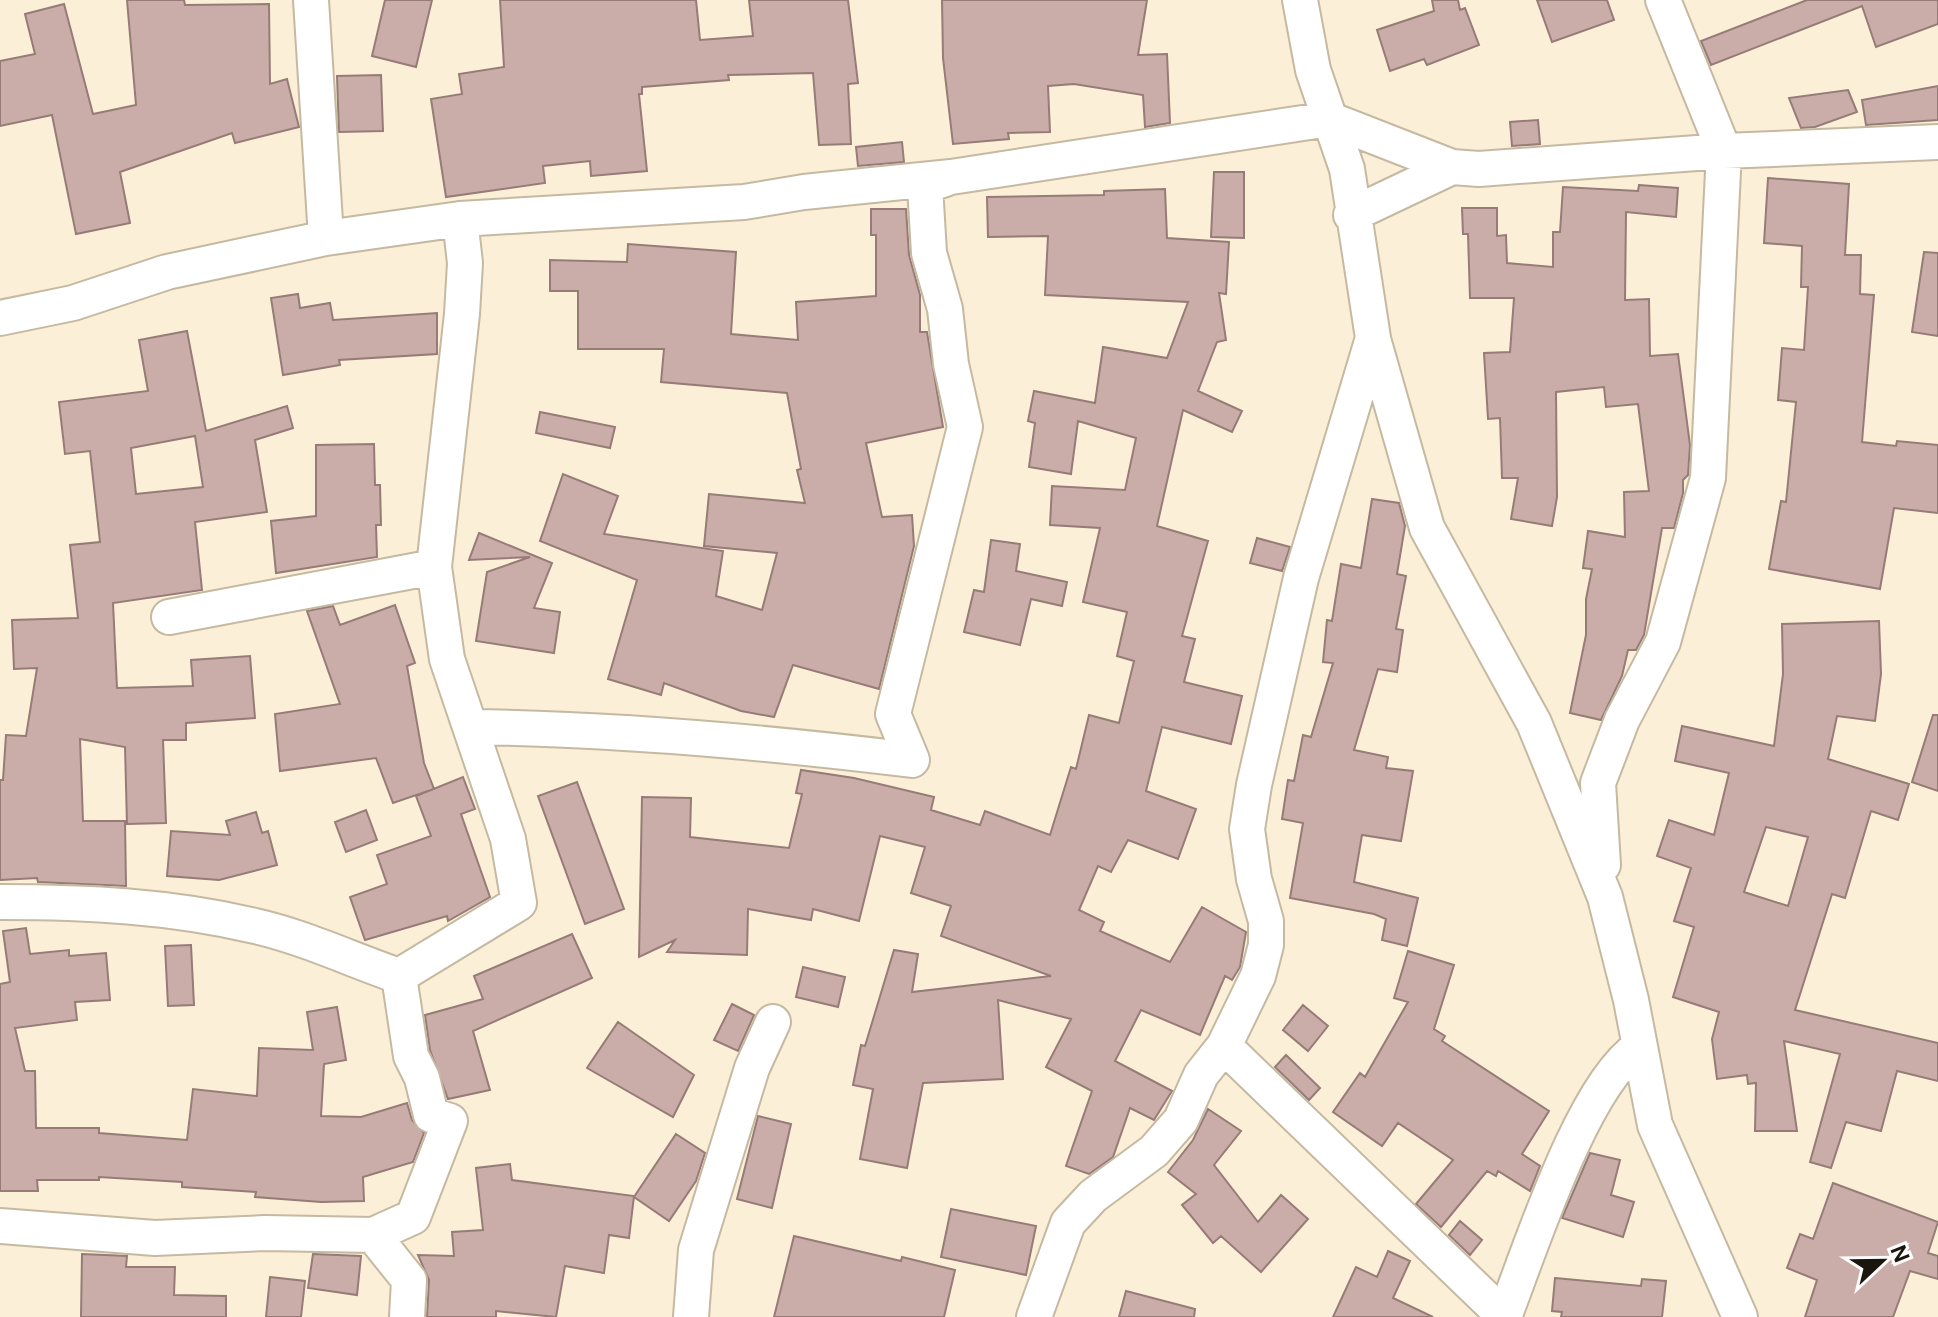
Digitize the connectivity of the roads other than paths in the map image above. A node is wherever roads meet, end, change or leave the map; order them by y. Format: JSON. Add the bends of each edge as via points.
{"nodes":[{"id":1,"x":311,"y":0,"type":"edge"},
{"id":2,"x":1300,"y":0,"type":"edge"},
{"id":3,"x":1663,"y":0,"type":"edge"},
{"id":4,"x":1329,"y":119,"type":"junction"},
{"id":5,"x":1938,"y":142,"type":"edge"},
{"id":6,"x":1724,"y":151,"type":"junction"},
{"id":7,"x":1452,"y":167,"type":"junction"},
{"id":8,"x":951,"y":177,"type":"junction"},
{"id":9,"x":1351,"y":215,"type":"junction"},
{"id":10,"x":460,"y":219,"type":"junction"},
{"id":11,"x":326,"y":238,"type":"junction"},
{"id":12,"x":0,"y":318,"type":"edge"},
{"id":13,"x":1373,"y":338,"type":"junction"},
{"id":14,"x":434,"y":567,"type":"junction"},
{"id":15,"x":169,"y":617,"type":"dead end"},
{"id":16,"x":470,"y":727,"type":"junction"},
{"id":17,"x":1605,"y":897,"type":"junction"},
{"id":18,"x":0,"y":902,"type":"edge"},
{"id":19,"x":399,"y":976,"type":"junction"},
{"id":20,"x":773,"y":1022,"type":"dead end"},
{"id":21,"x":1224,"y":1046,"type":"junction"},
{"id":22,"x":1638,"y":1048,"type":"junction"},
{"id":23,"x":413,"y":1217,"type":"junction"},
{"id":24,"x":0,"y":1226,"type":"edge"},
{"id":25,"x":373,"y":1235,"type":"junction"},
{"id":26,"x":409,"y":1280,"type":"junction"},
{"id":27,"x":407,"y":1317,"type":"edge"},
{"id":28,"x":691,"y":1317,"type":"edge"},
{"id":29,"x":1034,"y":1317,"type":"edge"},
{"id":30,"x":1504,"y":1317,"type":"edge"},
{"id":31,"x":1740,"y":1317,"type":"edge"}],
"edges":[{"from":1,"to":11,"type":"street"},
{"from":2,"to":4,"type":"street"},
{"from":3,"to":6,"type":"street"},
{"from":4,"to":7,"type":"street"},
{"from":4,"to":8,"type":"street"},
{"from":4,"to":9,"type":"street","via":[[1347,169]]},
{"from":5,"to":6,"type":"street"},
{"from":6,"to":7,"type":"street"},
{"from":6,"to":17,"type":"street","via":[[1708,478],[1663,642],[1622,720],[1598,783]]},
{"from":7,"to":9,"type":"street"},
{"from":8,"to":10,"type":"street","via":[[744,202]]},
{"from":8,"to":16,"type":"street","via":[[925,186],[927,228],[965,427],[893,714],[912,760],[762,741]]},
{"from":9,"to":13,"type":"street"},
{"from":10,"to":11,"type":"street"},
{"from":10,"to":14,"type":"street","via":[[465,263],[462,314]]},
{"from":11,"to":12,"type":"street","via":[[167,272],[73,303]]},
{"from":13,"to":17,"type":"street","via":[[1427,528],[1534,723]]},
{"from":13,"to":21,"type":"street","via":[[1301,578],[1257,771],[1247,829],[1266,945],[1258,976]]},
{"from":14,"to":15,"type":"street"},
{"from":14,"to":16,"type":"street","via":[[447,659]]},
{"from":16,"to":19,"type":"street","via":[[508,839],[519,903]]},
{"from":17,"to":22,"type":"street"},
{"from":18,"to":19,"type":"street","via":[[91,904],[258,926]]},
{"from":19,"to":23,"type":"street","via":[[411,1056],[431,1115],[450,1121]]},
{"from":20,"to":28,"type":"street","via":[[752,1068],[696,1250]]},
{"from":21,"to":29,"type":"street","via":[[1201,1075],[1181,1120],[1154,1151],[1093,1196],[1068,1223]]},
{"from":21,"to":30,"type":"street"},
{"from":22,"to":30,"type":"street","via":[[1620,1060],[1587,1111]]},
{"from":22,"to":31,"type":"street","via":[[1655,1125]]},
{"from":23,"to":25,"type":"street"},
{"from":23,"to":26,"type":"street"},
{"from":24,"to":25,"type":"street","via":[[155,1238]]},
{"from":25,"to":26,"type":"street"},
{"from":26,"to":27,"type":"street"}]}
